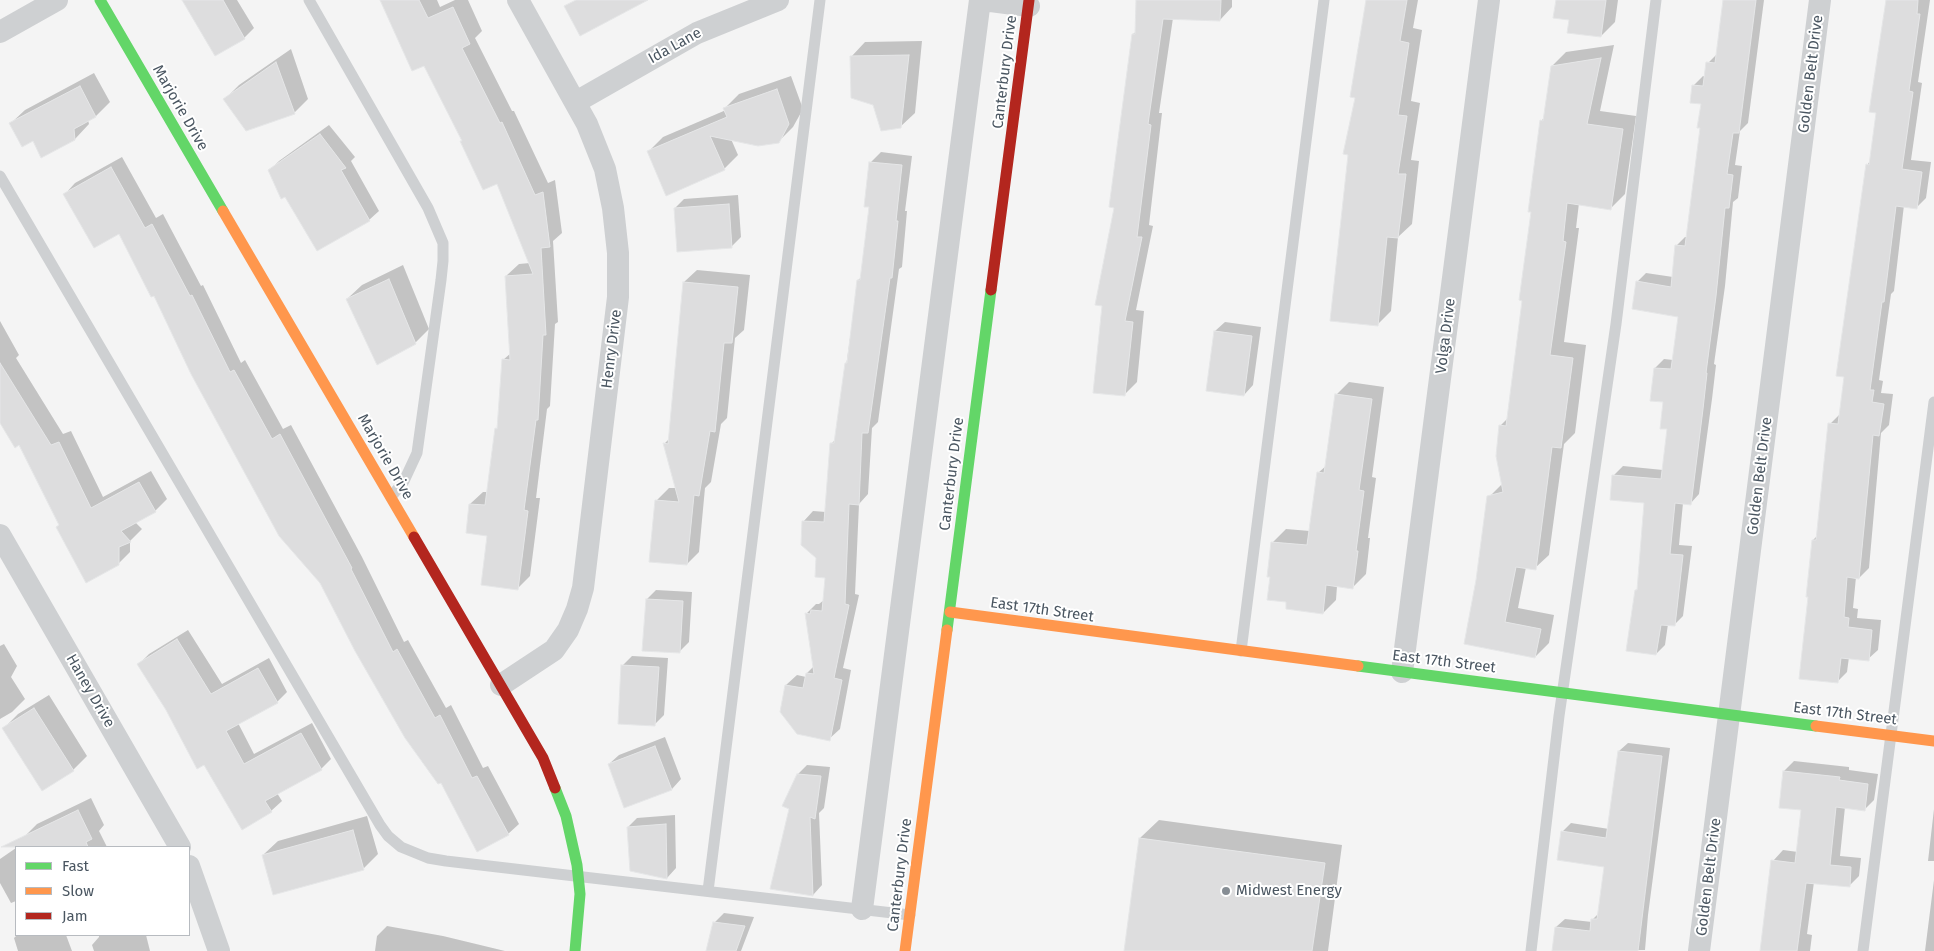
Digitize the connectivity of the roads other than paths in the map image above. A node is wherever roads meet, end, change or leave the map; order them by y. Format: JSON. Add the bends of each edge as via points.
{"nodes":[{"id":1,"x":57,"y":0,"type":"edge"},
{"id":2,"x":100,"y":0,"type":"edge"},
{"id":3,"x":309,"y":0,"type":"edge"},
{"id":4,"x":518,"y":0,"type":"edge"},
{"id":5,"x":778,"y":0,"type":"edge"},
{"id":6,"x":820,"y":0,"type":"edge"},
{"id":7,"x":982,"y":0,"type":"edge"},
{"id":8,"x":1324,"y":0,"type":"edge"},
{"id":9,"x":1490,"y":0,"type":"edge"},
{"id":10,"x":1656,"y":0,"type":"edge"},
{"id":11,"x":1820,"y":0,"type":"edge"},
{"id":12,"x":1029,"y":3,"type":"edge"},
{"id":13,"x":0,"y":32,"type":"edge"},
{"id":14,"x":576,"y":102,"type":"junction"},
{"id":15,"x":0,"y":176,"type":"edge"},
{"id":16,"x":1934,"y":402,"type":"edge"},
{"id":17,"x":391,"y":497,"type":"junction"},
{"id":18,"x":0,"y":535,"type":"edge"},
{"id":19,"x":950,"y":612,"type":"junction"},
{"id":20,"x":1240,"y":651,"type":"junction"},
{"id":21,"x":1402,"y":672,"type":"junction"},
{"id":22,"x":501,"y":684,"type":"junction"},
{"id":23,"x":1562,"y":692,"type":"junction"},
{"id":24,"x":1730,"y":714,"type":"junction"},
{"id":25,"x":1892,"y":735,"type":"junction"},
{"id":26,"x":1934,"y":741,"type":"edge"},
{"id":27,"x":179,"y":846,"type":"edge"},
{"id":28,"x":190,"y":869,"type":"edge"},
{"id":29,"x":578,"y":876,"type":"junction"},
{"id":30,"x":708,"y":890,"type":"junction"},
{"id":31,"x":862,"y":909,"type":"junction"},
{"id":32,"x":910,"y":915,"type":"junction"},
{"id":33,"x":219,"y":951,"type":"edge"},
{"id":34,"x":575,"y":951,"type":"edge"},
{"id":35,"x":905,"y":951,"type":"edge"},
{"id":36,"x":1531,"y":951,"type":"edge"},
{"id":37,"x":1699,"y":951,"type":"edge"},
{"id":38,"x":1863,"y":951,"type":"edge"}],
"edges":[{"from":1,"to":13,"type":"street"},
{"from":2,"to":17,"type":"street","name":"Marjorie Drive"},
{"from":3,"to":17,"type":"lane","via":[[428,208],[443,243],[441,280],[417,453],[404,481]]},
{"from":4,"to":14,"type":"street","name":"Henry Drive"},
{"from":5,"to":14,"type":"street","name":"Ida Lane","via":[[697,32]]},
{"from":6,"to":30,"type":"lane"},
{"from":7,"to":12,"type":"street"},
{"from":7,"to":31,"type":"street"},
{"from":8,"to":20,"type":"lane"},
{"from":9,"to":21,"type":"street","name":"Volga Drive"},
{"from":10,"to":23,"type":"lane","via":[[1616,324]]},
{"from":11,"to":24,"type":"street","name":"Golden Belt Drive"},
{"from":12,"to":19,"type":"street","name":"Canterbury Drive"},
{"from":14,"to":22,"type":"street","name":"Henry Drive","via":[[605,169],[618,253],[618,297],[584,578],[577,609],[554,650]]},
{"from":15,"to":29,"type":"lane","via":[[388,836],[401,847],[428,858]]},
{"from":16,"to":25,"type":"lane"},
{"from":17,"to":22,"type":"street","name":"Marjorie Drive"},
{"from":18,"to":27,"type":"street","name":"Haney Drive"},
{"from":19,"to":20,"type":"street","name":"East 17th Street"},
{"from":19,"to":32,"type":"street","name":"Canterbury Drive"},
{"from":20,"to":21,"type":"street","name":"East 17th Street"},
{"from":21,"to":23,"type":"street","name":"East 17th Street"},
{"from":22,"to":29,"type":"street","name":"Marjorie Drive","via":[[543,758],[559,794]]},
{"from":23,"to":24,"type":"street","name":"East 17th Street"},
{"from":23,"to":36,"type":"lane"},
{"from":24,"to":25,"type":"street","name":"East 17th Street"},
{"from":24,"to":37,"type":"street","name":"Golden Belt Drive"},
{"from":25,"to":26,"type":"street","name":"East 17th Street"},
{"from":25,"to":38,"type":"lane"},
{"from":28,"to":33,"type":"street"},
{"from":29,"to":30,"type":"lane"},
{"from":29,"to":34,"type":"street","name":"Marjorie Drive","via":[[580,894]]},
{"from":30,"to":31,"type":"lane"},
{"from":31,"to":32,"type":"lane"},
{"from":32,"to":35,"type":"street","name":"Canterbury Drive"}]}
